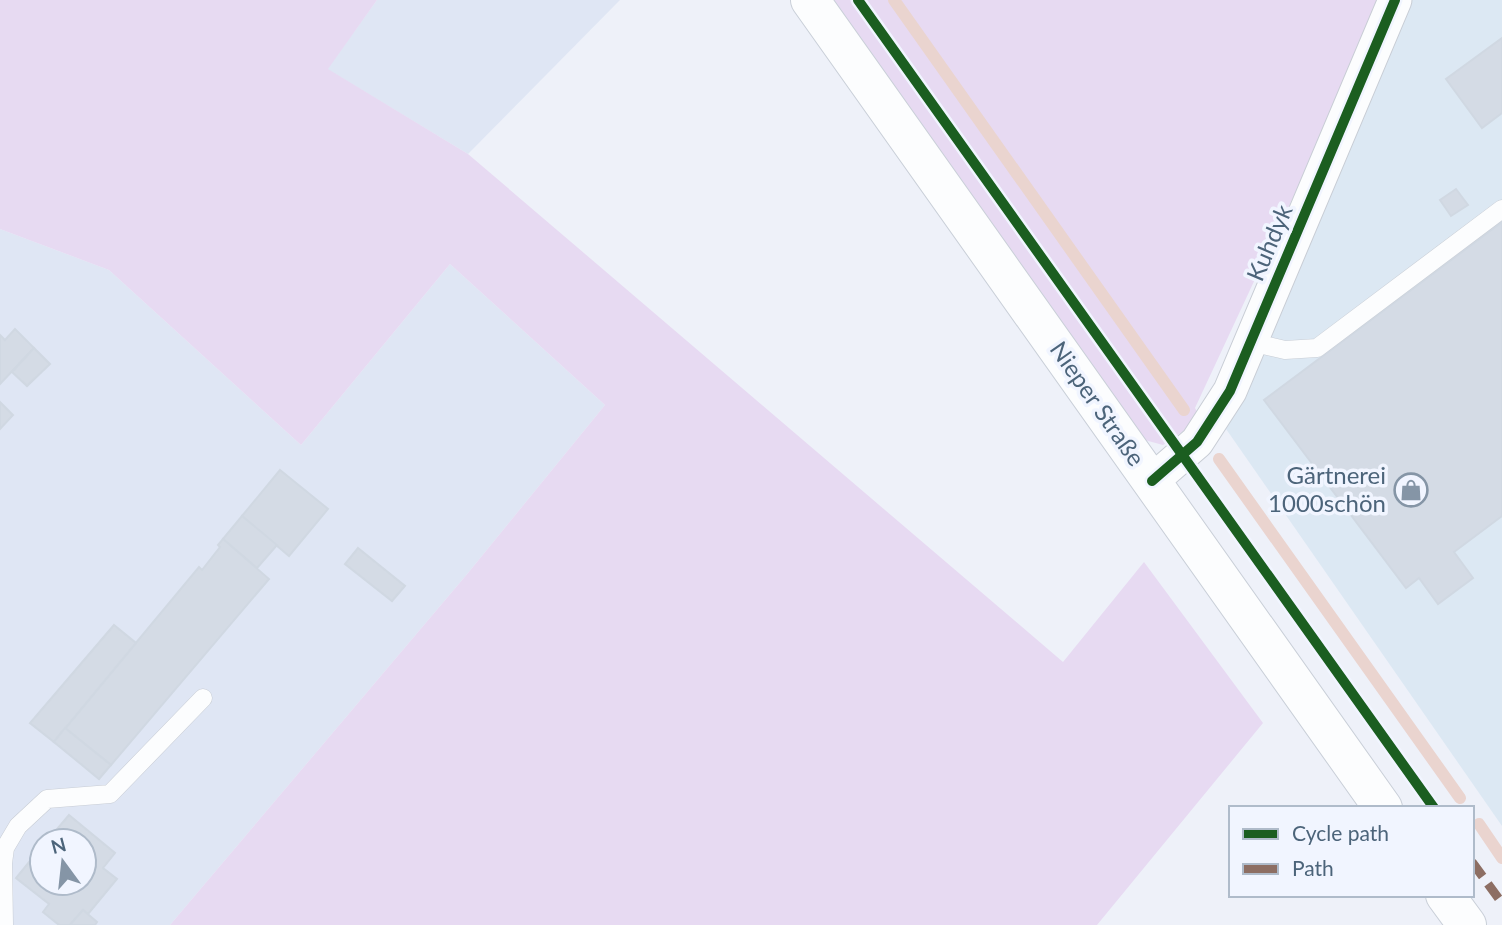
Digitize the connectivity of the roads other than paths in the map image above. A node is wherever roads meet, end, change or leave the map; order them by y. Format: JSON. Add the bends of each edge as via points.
{"nodes":[{"id":1,"x":810,"y":0,"type":"edge"},
{"id":2,"x":1395,"y":0,"type":"edge"},
{"id":3,"x":1502,"y":209,"type":"edge"},
{"id":4,"x":1250,"y":342,"type":"junction"},
{"id":5,"x":1152,"y":481,"type":"junction"},
{"id":6,"x":203,"y":698,"type":"dead end"},
{"id":7,"x":1382,"y":806,"type":"edge"},
{"id":8,"x":1447,"y":897,"type":"edge"},
{"id":9,"x":4,"y":925,"type":"edge"},
{"id":10,"x":1466,"y":925,"type":"edge"}],
"edges":[{"from":1,"to":5,"type":"main road","name":"Nieper Straße"},
{"from":2,"to":4,"type":"street","name":"Kuhdyk"},
{"from":3,"to":4,"type":"lane","via":[[1317,348],[1285,351]]},
{"from":4,"to":5,"type":"street","name":"Kuhdyk","via":[[1230,391],[1197,442]]},
{"from":5,"to":7,"type":"main road","name":"Nieper Straße"},
{"from":6,"to":9,"type":"lane","via":[[110,794],[47,799],[18,826],[5,848]]},
{"from":8,"to":10,"type":"main road"}]}
